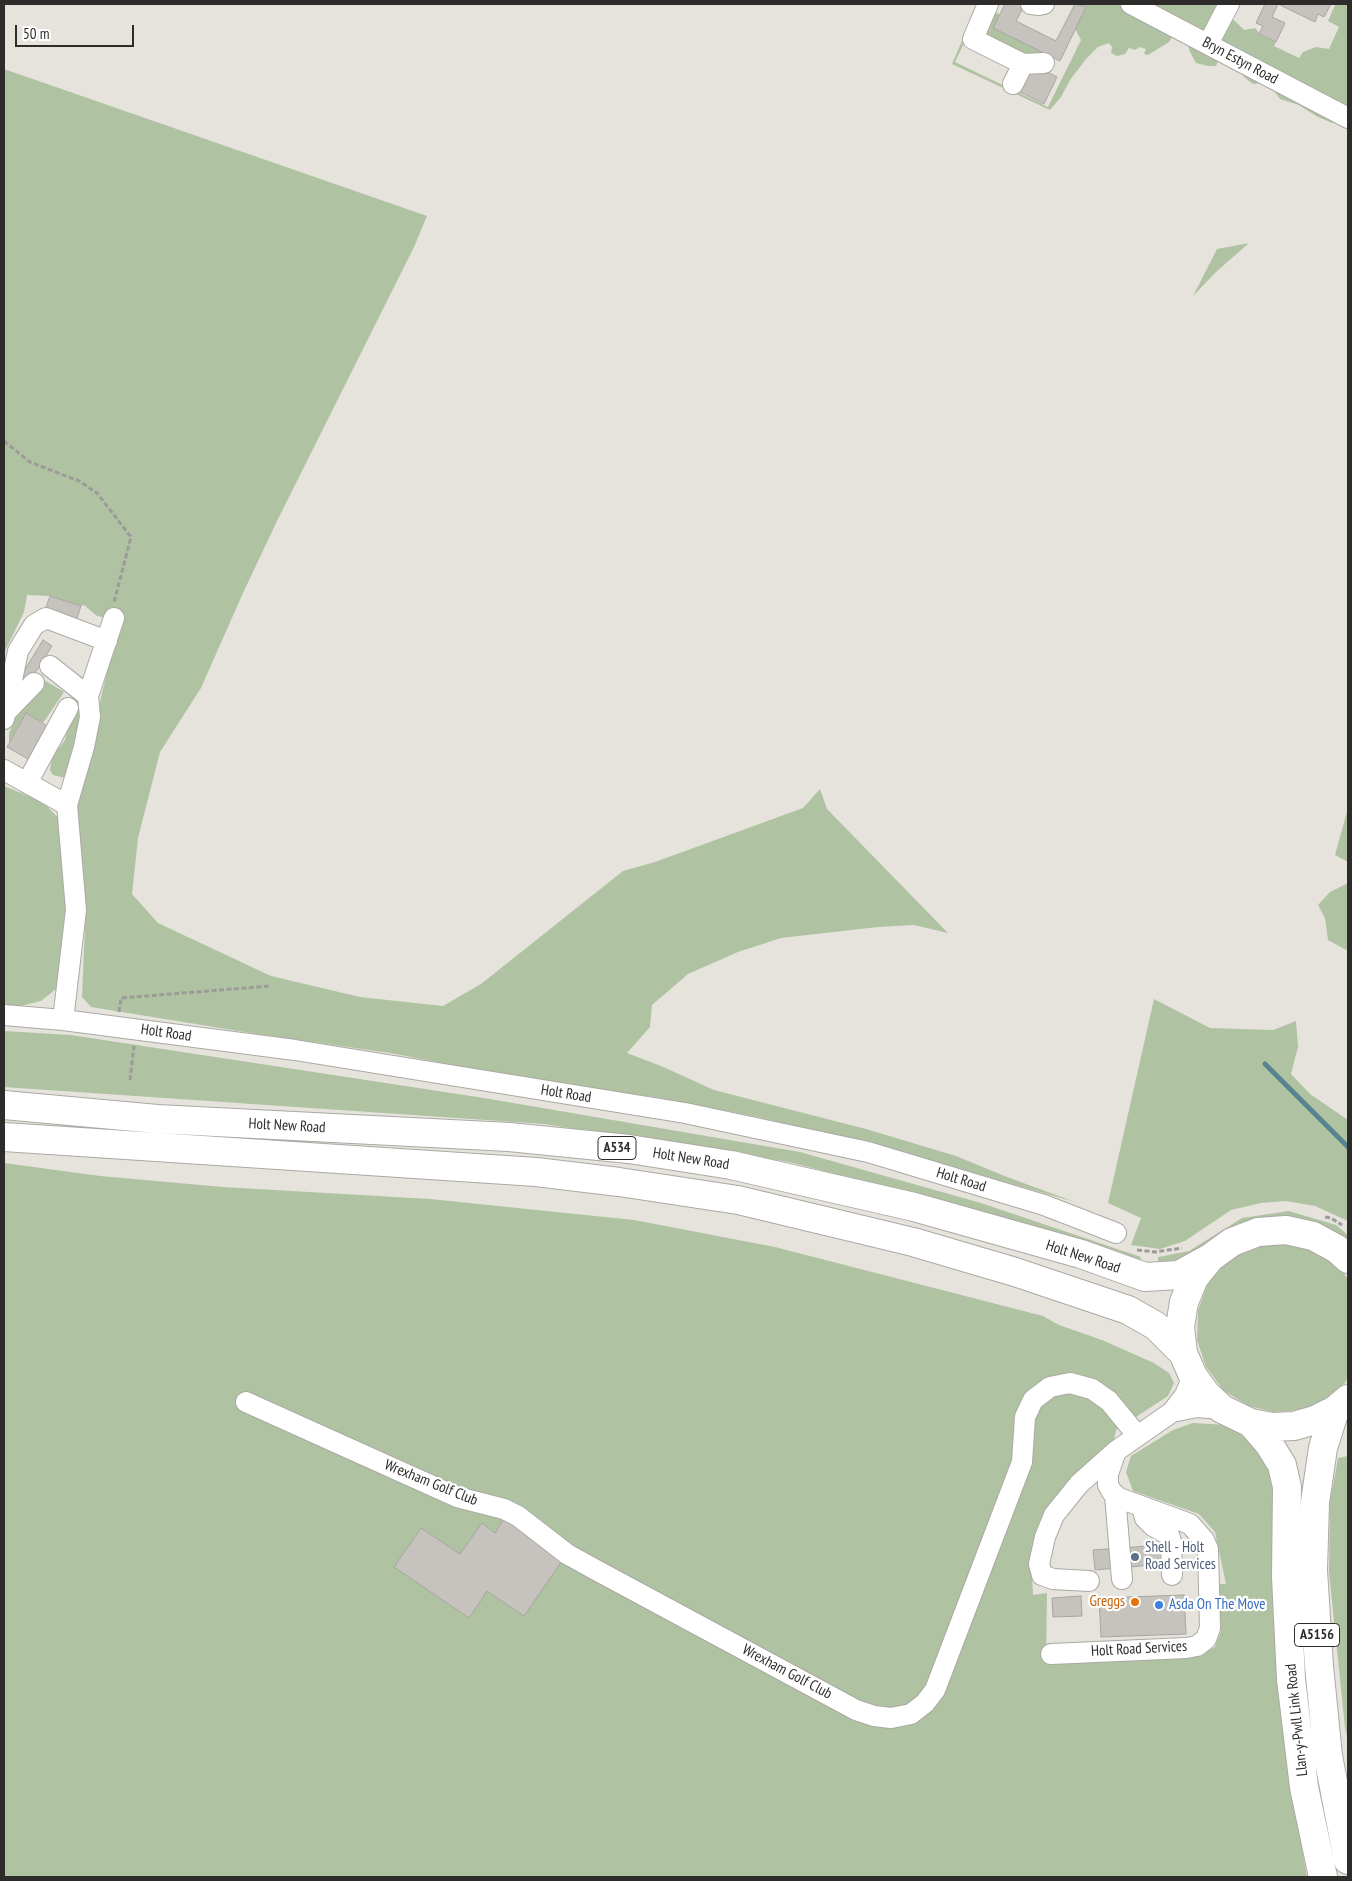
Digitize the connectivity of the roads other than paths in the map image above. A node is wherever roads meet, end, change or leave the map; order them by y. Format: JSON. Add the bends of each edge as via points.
{"nodes":[{"id":1,"x":988,"y":4,"type":"edge"},
{"id":2,"x":1031,"y":4,"type":"edge"},
{"id":3,"x":1044,"y":4,"type":"edge"},
{"id":4,"x":1131,"y":4,"type":"edge"},
{"id":5,"x":1229,"y":4,"type":"edge"},
{"id":6,"x":1208,"y":44,"type":"junction"},
{"id":7,"x":1044,"y":63,"type":"dead end"},
{"id":8,"x":1023,"y":64,"type":"junction"},
{"id":9,"x":1013,"y":84,"type":"dead end"},
{"id":10,"x":1348,"y":118,"type":"edge"},
{"id":11,"x":114,"y":618,"type":"road end"},
{"id":12,"x":107,"y":640,"type":"junction"},
{"id":13,"x":50,"y":666,"type":"dead end"},
{"id":14,"x":34,"y":683,"type":"dead end"},
{"id":15,"x":88,"y":696,"type":"junction"},
{"id":16,"x":68,"y":708,"type":"dead end"},
{"id":17,"x":4,"y":716,"type":"edge"},
{"id":18,"x":4,"y":770,"type":"edge"},
{"id":19,"x":27,"y":783,"type":"junction"},
{"id":20,"x":67,"y":805,"type":"junction"},
{"id":21,"x":4,"y":1015,"type":"edge"},
{"id":22,"x":63,"y":1020,"type":"junction"},
{"id":23,"x":4,"y":1105,"type":"edge"},
{"id":24,"x":4,"y":1136,"type":"edge"},
{"id":25,"x":1116,"y":1233,"type":"dead end"},
{"id":26,"x":1210,"y":1258,"type":"junction"},
{"id":27,"x":1348,"y":1259,"type":"edge"},
{"id":28,"x":1188,"y":1364,"type":"junction"},
{"id":29,"x":246,"y":1402,"type":"dead end"},
{"id":30,"x":1341,"y":1404,"type":"edge"},
{"id":31,"x":1222,"y":1409,"type":"junction"},
{"id":32,"x":1172,"y":1412,"type":"junction"},
{"id":33,"x":1251,"y":1423,"type":"junction"},
{"id":34,"x":1137,"y":1435,"type":"junction"},
{"id":35,"x":1116,"y":1451,"type":"junction"},
{"id":36,"x":1079,"y":1484,"type":"junction"},
{"id":37,"x":1114,"y":1494,"type":"junction"},
{"id":38,"x":1142,"y":1507,"type":"junction"},
{"id":39,"x":1172,"y":1575,"type":"dead end"},
{"id":40,"x":1122,"y":1579,"type":"dead end"},
{"id":41,"x":1089,"y":1581,"type":"dead end"},
{"id":42,"x":1051,"y":1654,"type":"dead end"},
{"id":43,"x":1348,"y":1860,"type":"edge"},
{"id":44,"x":1323,"y":1877,"type":"edge"}],
"edges":[{"from":1,"to":8,"type":"street","via":[[973,39]]},
{"from":2,"to":3,"type":"street"},
{"from":4,"to":6,"type":"street","name":"Bryn Estyn Road"},
{"from":5,"to":6,"type":"street"},
{"from":6,"to":10,"type":"street","name":"Bryn Estyn Road"},
{"from":7,"to":8,"type":"street"},
{"from":8,"to":9,"type":"street"},
{"from":11,"to":12,"type":"street"},
{"from":12,"to":15,"type":"street"},
{"from":12,"to":17,"type":"street","via":[[46,618],[34,625],[18,651]]},
{"from":13,"to":15,"type":"street"},
{"from":14,"to":17,"type":"street"},
{"from":15,"to":20,"type":"street","via":[[90,717]]},
{"from":16,"to":19,"type":"street"},
{"from":18,"to":19,"type":"street"},
{"from":19,"to":20,"type":"street"},
{"from":20,"to":22,"type":"street","via":[[76,910]]},
{"from":21,"to":22,"type":"street","name":"Holt Road"},
{"from":22,"to":25,"type":"street","name":"Holt Road","via":[[295,1050],[685,1113],[868,1152],[1044,1205]]},
{"from":23,"to":26,"type":"highway","name":"Holt New Road","number":"A534","via":[[157,1119],[508,1137],[629,1149],[731,1166],[914,1207],[1081,1254],[1144,1277],[1179,1275]]},
{"from":24,"to":28,"type":"highway","name":"Holt New Road","number":"A534","via":[[536,1172],[738,1200],[913,1242],[1128,1310],[1156,1326]]},
{"from":26,"to":27,"type":"highway","via":[[1232,1242],[1258,1232],[1286,1230],[1313,1236],[1338,1249]]},
{"from":26,"to":28,"type":"highway","via":[[1194,1278],[1184,1302],[1180,1327]]},
{"from":28,"to":31,"type":"highway","name":"Holt New Road","via":[[1206,1394]]},
{"from":28,"to":32,"type":"street","via":[[1186,1395]]},
{"from":29,"to":34,"type":"street","name":"Wrexham Golf Club","via":[[457,1497],[504,1509],[567,1554],[596,1570],[856,1710],[891,1718],[910,1714],[936,1690],[1022,1462],[1025,1417],[1033,1400],[1050,1387],[1070,1383],[1092,1389],[1109,1401]]},
{"from":30,"to":33,"type":"highway","via":[[1315,1420],[1294,1426],[1272,1427]]},
{"from":30,"to":43,"type":"highway","name":"Llan-y-Pwll Link Road","number":"A5156","via":[[1323,1448],[1315,1502],[1313,1570],[1318,1666],[1328,1756]]},
{"from":31,"to":32,"type":"street","via":[[1197,1407]]},
{"from":31,"to":33,"type":"highway","name":"Holt New Road"},
{"from":32,"to":34,"type":"street"},
{"from":33,"to":44,"type":"highway","name":"Llan-y-Pwll Link Road","number":"A5156","via":[[1282,1465],[1286,1487],[1291,1679],[1304,1787]]},
{"from":34,"to":35,"type":"street"},
{"from":35,"to":36,"type":"street"},
{"from":35,"to":37,"type":"street","via":[[1108,1474],[1108,1485]]},
{"from":36,"to":37,"type":"street","name":"Holt Road Services"},
{"from":36,"to":41,"type":"street","via":[[1049,1526],[1039,1570],[1046,1578]]},
{"from":37,"to":38,"type":"street","name":"Holt Road Services"},
{"from":37,"to":40,"type":"street"},
{"from":38,"to":39,"type":"street","via":[[1145,1518],[1169,1535]]},
{"from":38,"to":42,"type":"street","name":"Holt Road Services","via":[[1190,1524],[1204,1540],[1208,1549],[1211,1617],[1206,1639],[1197,1646],[1186,1648]]}]}
